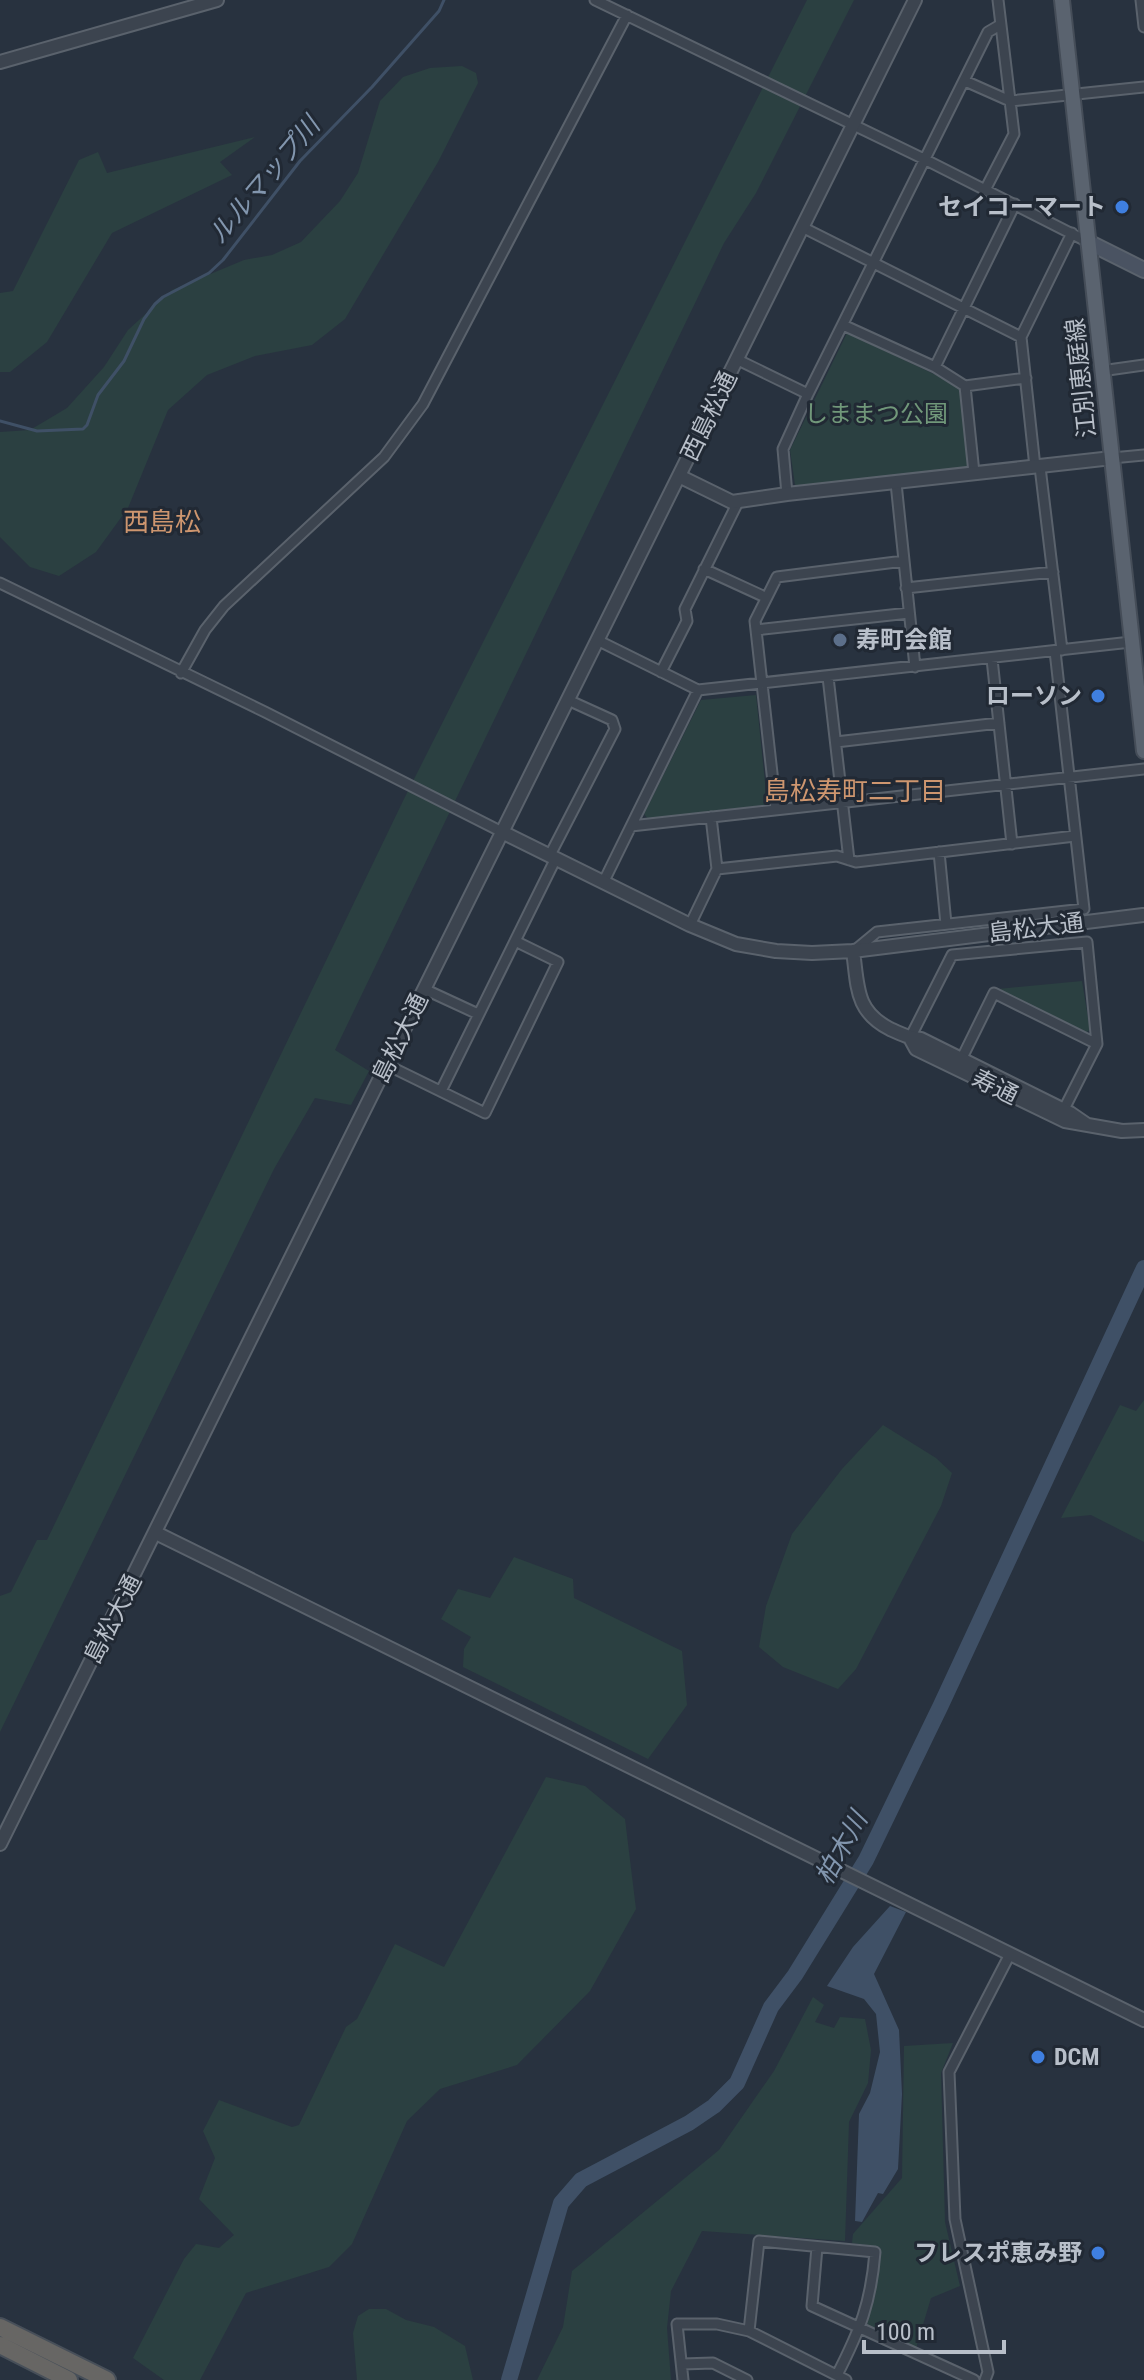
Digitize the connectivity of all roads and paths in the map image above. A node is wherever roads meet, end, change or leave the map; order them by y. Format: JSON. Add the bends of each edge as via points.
{"nodes":[{"id":1,"x":217,"y":0,"type":"edge"},
{"id":2,"x":595,"y":0,"type":"edge"},
{"id":3,"x":915,"y":0,"type":"edge"},
{"id":4,"x":998,"y":0,"type":"edge"},
{"id":5,"x":1062,"y":0,"type":"edge"},
{"id":6,"x":1141,"y":0,"type":"edge"},
{"id":7,"x":627,"y":15,"type":"junction"},
{"id":8,"x":1000,"y":25,"type":"junction"},
{"id":9,"x":1144,"y":27,"type":"edge"},
{"id":10,"x":0,"y":62,"type":"edge"},
{"id":11,"x":965,"y":81,"type":"junction"},
{"id":12,"x":1144,"y":87,"type":"edge"},
{"id":13,"x":1072,"y":96,"type":"junction"},
{"id":14,"x":1010,"y":101,"type":"junction"},
{"id":15,"x":853,"y":125,"type":"junction"},
{"id":16,"x":926,"y":160,"type":"junction"},
{"id":17,"x":985,"y":190,"type":"junction"},
{"id":18,"x":1015,"y":204,"type":"junction"},
{"id":19,"x":802,"y":227,"type":"junction"},
{"id":20,"x":1072,"y":233,"type":"junction"},
{"id":21,"x":1088,"y":242,"type":"junction"},
{"id":22,"x":873,"y":263,"type":"junction"},
{"id":23,"x":1144,"y":269,"type":"edge"},
{"id":24,"x":964,"y":308,"type":"junction"},
{"id":25,"x":843,"y":325,"type":"junction"},
{"id":26,"x":1021,"y":337,"type":"junction"},
{"id":27,"x":736,"y":359,"type":"junction"},
{"id":28,"x":1144,"y":365,"type":"edge"},
{"id":29,"x":935,"y":367,"type":"junction"},
{"id":30,"x":1101,"y":371,"type":"junction"},
{"id":31,"x":1026,"y":378,"type":"junction"},
{"id":32,"x":965,"y":386,"type":"junction"},
{"id":33,"x":808,"y":394,"type":"junction"},
{"id":34,"x":1144,"y":455,"type":"edge"},
{"id":35,"x":1112,"y":458,"type":"junction"},
{"id":36,"x":1038,"y":467,"type":"junction"},
{"id":37,"x":974,"y":473,"type":"junction"},
{"id":38,"x":679,"y":476,"type":"junction"},
{"id":39,"x":896,"y":483,"type":"junction"},
{"id":40,"x":787,"y":494,"type":"junction"},
{"id":41,"x":739,"y":500,"type":"junction"},
{"id":42,"x":904,"y":561,"type":"junction"},
{"id":43,"x":704,"y":569,"type":"junction"},
{"id":44,"x":1053,"y":572,"type":"junction"},
{"id":45,"x":0,"y":583,"type":"edge"},
{"id":46,"x":906,"y":588,"type":"junction"},
{"id":47,"x":765,"y":597,"type":"junction"},
{"id":48,"x":909,"y":613,"type":"junction"},
{"id":49,"x":756,"y":630,"type":"junction"},
{"id":50,"x":597,"y":640,"type":"junction"},
{"id":51,"x":1136,"y":644,"type":"edge"},
{"id":52,"x":1059,"y":651,"type":"junction"},
{"id":53,"x":992,"y":659,"type":"junction"},
{"id":54,"x":915,"y":667,"type":"junction"},
{"id":55,"x":661,"y":672,"type":"junction"},
{"id":56,"x":181,"y":673,"type":"junction"},
{"id":57,"x":828,"y":677,"type":"junction"},
{"id":58,"x":762,"y":684,"type":"junction"},
{"id":59,"x":698,"y":690,"type":"junction"},
{"id":60,"x":568,"y":700,"type":"junction"},
{"id":61,"x":999,"y":723,"type":"junction"},
{"id":62,"x":836,"y":742,"type":"junction"},
{"id":63,"x":1144,"y":751,"type":"edge"},
{"id":64,"x":1144,"y":769,"type":"edge"},
{"id":65,"x":1068,"y":777,"type":"junction"},
{"id":66,"x":1006,"y":784,"type":"junction"},
{"id":67,"x":842,"y":801,"type":"junction"},
{"id":68,"x":776,"y":809,"type":"junction"},
{"id":69,"x":711,"y":817,"type":"junction"},
{"id":70,"x":631,"y":826,"type":"junction"},
{"id":71,"x":502,"y":832,"type":"junction"},
{"id":72,"x":1075,"y":836,"type":"junction"},
{"id":73,"x":1012,"y":844,"type":"junction"},
{"id":74,"x":939,"y":852,"type":"junction"},
{"id":75,"x":553,"y":857,"type":"junction"},
{"id":76,"x":849,"y":860,"type":"junction"},
{"id":77,"x":717,"y":869,"type":"junction"},
{"id":78,"x":603,"y":883,"type":"junction"},
{"id":79,"x":1143,"y":915,"type":"edge"},
{"id":80,"x":946,"y":924,"type":"junction"},
{"id":81,"x":690,"y":925,"type":"junction"},
{"id":82,"x":515,"y":941,"type":"junction"},
{"id":83,"x":853,"y":951,"type":"junction"},
{"id":84,"x":424,"y":989,"type":"junction"},
{"id":85,"x":478,"y":1014,"type":"junction"},
{"id":86,"x":910,"y":1038,"type":"junction"},
{"id":87,"x":1097,"y":1044,"type":"junction"},
{"id":88,"x":959,"y":1064,"type":"junction"},
{"id":89,"x":387,"y":1065,"type":"junction"},
{"id":90,"x":441,"y":1091,"type":"junction"},
{"id":91,"x":1062,"y":1114,"type":"junction"},
{"id":92,"x":1144,"y":1130,"type":"edge"},
{"id":93,"x":156,"y":1533,"type":"junction"},
{"id":94,"x":0,"y":1844,"type":"edge"},
{"id":95,"x":1010,"y":1954,"type":"junction"},
{"id":96,"x":1144,"y":2020,"type":"edge"},
{"id":97,"x":817,"y":2247,"type":"junction"},
{"id":98,"x":0,"y":2327,"type":"edge"},
{"id":99,"x":860,"y":2330,"type":"junction"},
{"id":100,"x":749,"y":2331,"type":"junction"},
{"id":101,"x":0,"y":2345,"type":"edge"},
{"id":102,"x":682,"y":2364,"type":"junction"},
{"id":103,"x":842,"y":2378,"type":"edge"},
{"id":104,"x":69,"y":2380,"type":"edge"},
{"id":105,"x":107,"y":2380,"type":"edge"},
{"id":106,"x":683,"y":2380,"type":"edge"},
{"id":107,"x":747,"y":2380,"type":"edge"},
{"id":108,"x":974,"y":2380,"type":"edge"},
{"id":109,"x":985,"y":2380,"type":"edge"}],
"edges":[{"from":1,"to":10,"type":"street"},
{"from":2,"to":7,"type":"street"},
{"from":3,"to":15,"type":"street","name":"西島松通"},
{"from":4,"to":8,"type":"street"},
{"from":5,"to":13,"type":"main road","name":"江別恵庭線"},
{"from":6,"to":9,"type":"street"},
{"from":7,"to":15,"type":"street"},
{"from":7,"to":56,"type":"street","via":[[423,404],[384,457],[224,606]]},
{"from":8,"to":11,"type":"street","via":[[988,32]]},
{"from":8,"to":14,"type":"street"},
{"from":11,"to":14,"type":"street"},
{"from":11,"to":16,"type":"street"},
{"from":12,"to":13,"type":"street"},
{"from":13,"to":14,"type":"street"},
{"from":13,"to":21,"type":"main road","name":"江別恵庭線"},
{"from":14,"to":17,"type":"street","via":[[1014,134]]},
{"from":15,"to":16,"type":"street"},
{"from":15,"to":19,"type":"street","name":"西島松通"},
{"from":16,"to":17,"type":"street"},
{"from":16,"to":22,"type":"street"},
{"from":17,"to":18,"type":"street"},
{"from":18,"to":20,"type":"street"},
{"from":18,"to":24,"type":"street"},
{"from":19,"to":22,"type":"street"},
{"from":19,"to":27,"type":"street","name":"西島松通"},
{"from":20,"to":21,"type":"street"},
{"from":20,"to":26,"type":"street"},
{"from":21,"to":23,"type":"main road"},
{"from":21,"to":30,"type":"main road","name":"江別恵庭線"},
{"from":22,"to":24,"type":"street"},
{"from":22,"to":25,"type":"street"},
{"from":24,"to":26,"type":"street"},
{"from":24,"to":29,"type":"street"},
{"from":25,"to":29,"type":"street"},
{"from":25,"to":33,"type":"street"},
{"from":26,"to":31,"type":"street"},
{"from":27,"to":33,"type":"street"},
{"from":27,"to":38,"type":"street","name":"西島松通"},
{"from":28,"to":30,"type":"street"},
{"from":29,"to":32,"type":"street"},
{"from":30,"to":35,"type":"main road","name":"江別恵庭線"},
{"from":31,"to":32,"type":"street"},
{"from":31,"to":36,"type":"street"},
{"from":32,"to":37,"type":"street"},
{"from":33,"to":40,"type":"street","via":[[783,449]]},
{"from":34,"to":35,"type":"street"},
{"from":35,"to":36,"type":"street"},
{"from":35,"to":51,"type":"main road","name":"江別恵庭線"},
{"from":36,"to":37,"type":"street"},
{"from":36,"to":44,"type":"street"},
{"from":37,"to":39,"type":"street"},
{"from":38,"to":41,"type":"street","via":[[732,502]]},
{"from":38,"to":50,"type":"street","name":"西島松通"},
{"from":39,"to":40,"type":"street"},
{"from":39,"to":42,"type":"street"},
{"from":40,"to":41,"type":"street"},
{"from":41,"to":43,"type":"street"},
{"from":42,"to":46,"type":"street"},
{"from":42,"to":47,"type":"street","via":[[777,577]]},
{"from":43,"to":47,"type":"street"},
{"from":43,"to":55,"type":"street","via":[[685,609],[687,621]]},
{"from":44,"to":46,"type":"street"},
{"from":44,"to":52,"type":"street"},
{"from":45,"to":56,"type":"street"},
{"from":46,"to":48,"type":"street"},
{"from":47,"to":49,"type":"street"},
{"from":48,"to":49,"type":"street"},
{"from":48,"to":54,"type":"street"},
{"from":49,"to":58,"type":"street"},
{"from":50,"to":55,"type":"street"},
{"from":50,"to":60,"type":"street","name":"西島松通"},
{"from":51,"to":52,"type":"street"},
{"from":51,"to":63,"type":"main road","name":"江別恵庭線"},
{"from":52,"to":53,"type":"street"},
{"from":52,"to":65,"type":"street"},
{"from":53,"to":54,"type":"street"},
{"from":53,"to":61,"type":"street"},
{"from":54,"to":57,"type":"street"},
{"from":55,"to":59,"type":"street"},
{"from":56,"to":71,"type":"street"},
{"from":57,"to":58,"type":"street"},
{"from":57,"to":62,"type":"street"},
{"from":58,"to":59,"type":"street"},
{"from":58,"to":68,"type":"street"},
{"from":59,"to":70,"type":"street"},
{"from":60,"to":71,"type":"street","name":"西島松通"},
{"from":60,"to":75,"type":"street","via":[[612,720],[615,729]]},
{"from":61,"to":62,"type":"street"},
{"from":61,"to":66,"type":"street"},
{"from":62,"to":67,"type":"street"},
{"from":64,"to":65,"type":"street"},
{"from":65,"to":66,"type":"street"},
{"from":65,"to":72,"type":"street"},
{"from":66,"to":67,"type":"street"},
{"from":66,"to":73,"type":"street"},
{"from":67,"to":68,"type":"street"},
{"from":67,"to":76,"type":"street"},
{"from":68,"to":69,"type":"street"},
{"from":69,"to":70,"type":"street"},
{"from":69,"to":77,"type":"street"},
{"from":70,"to":78,"type":"street"},
{"from":71,"to":75,"type":"street","name":"島松大通"},
{"from":71,"to":84,"type":"street","name":"島松大通"},
{"from":72,"to":73,"type":"street"},
{"from":72,"to":80,"type":"street","via":[[1084,909]]},
{"from":73,"to":74,"type":"street"},
{"from":74,"to":76,"type":"street"},
{"from":74,"to":80,"type":"street"},
{"from":75,"to":78,"type":"street","name":"島松大通"},
{"from":75,"to":82,"type":"street"},
{"from":76,"to":77,"type":"street","via":[[837,856]]},
{"from":77,"to":81,"type":"street"},
{"from":78,"to":81,"type":"street","name":"島松大通"},
{"from":79,"to":83,"type":"street","name":"島松大通"},
{"from":80,"to":83,"type":"street","via":[[877,932]]},
{"from":81,"to":83,"type":"street","name":"島松大通","via":[[754,948]]},
{"from":82,"to":85,"type":"street"},
{"from":82,"to":90,"type":"street","via":[[558,962],[485,1113]]},
{"from":83,"to":86,"type":"street","name":"寿通","via":[[868,1014]]},
{"from":84,"to":85,"type":"street"},
{"from":84,"to":89,"type":"street","name":"島松大通"},
{"from":85,"to":90,"type":"street"},
{"from":86,"to":87,"type":"street","via":[[952,955],[1087,942]]},
{"from":86,"to":88,"type":"street","name":"寿通","via":[[916,1049]]},
{"from":87,"to":88,"type":"street","via":[[994,993]]},
{"from":87,"to":91,"type":"street"},
{"from":88,"to":91,"type":"street","name":"寿通"},
{"from":89,"to":90,"type":"street"},
{"from":89,"to":93,"type":"street","name":"島松大通"},
{"from":91,"to":92,"type":"street","name":"寿通","via":[[1086,1124]]},
{"from":93,"to":94,"type":"street","name":"島松大通"},
{"from":93,"to":95,"type":"street"},
{"from":95,"to":96,"type":"street"},
{"from":95,"to":109,"type":"street","via":[[949,2072],[955,2219],[988,2372]]},
{"from":97,"to":99,"type":"street","via":[[812,2306]]},
{"from":97,"to":99,"type":"street","via":[[875,2252]]},
{"from":97,"to":100,"type":"street","via":[[759,2241]]},
{"from":98,"to":105,"type":"highway"},
{"from":99,"to":103,"type":"street"},
{"from":99,"to":108,"type":"street"},
{"from":100,"to":102,"type":"street","via":[[677,2324]]},
{"from":100,"to":103,"type":"street"},
{"from":101,"to":104,"type":"highway"},
{"from":102,"to":106,"type":"street"},
{"from":102,"to":107,"type":"street","via":[[713,2363]]}]}
